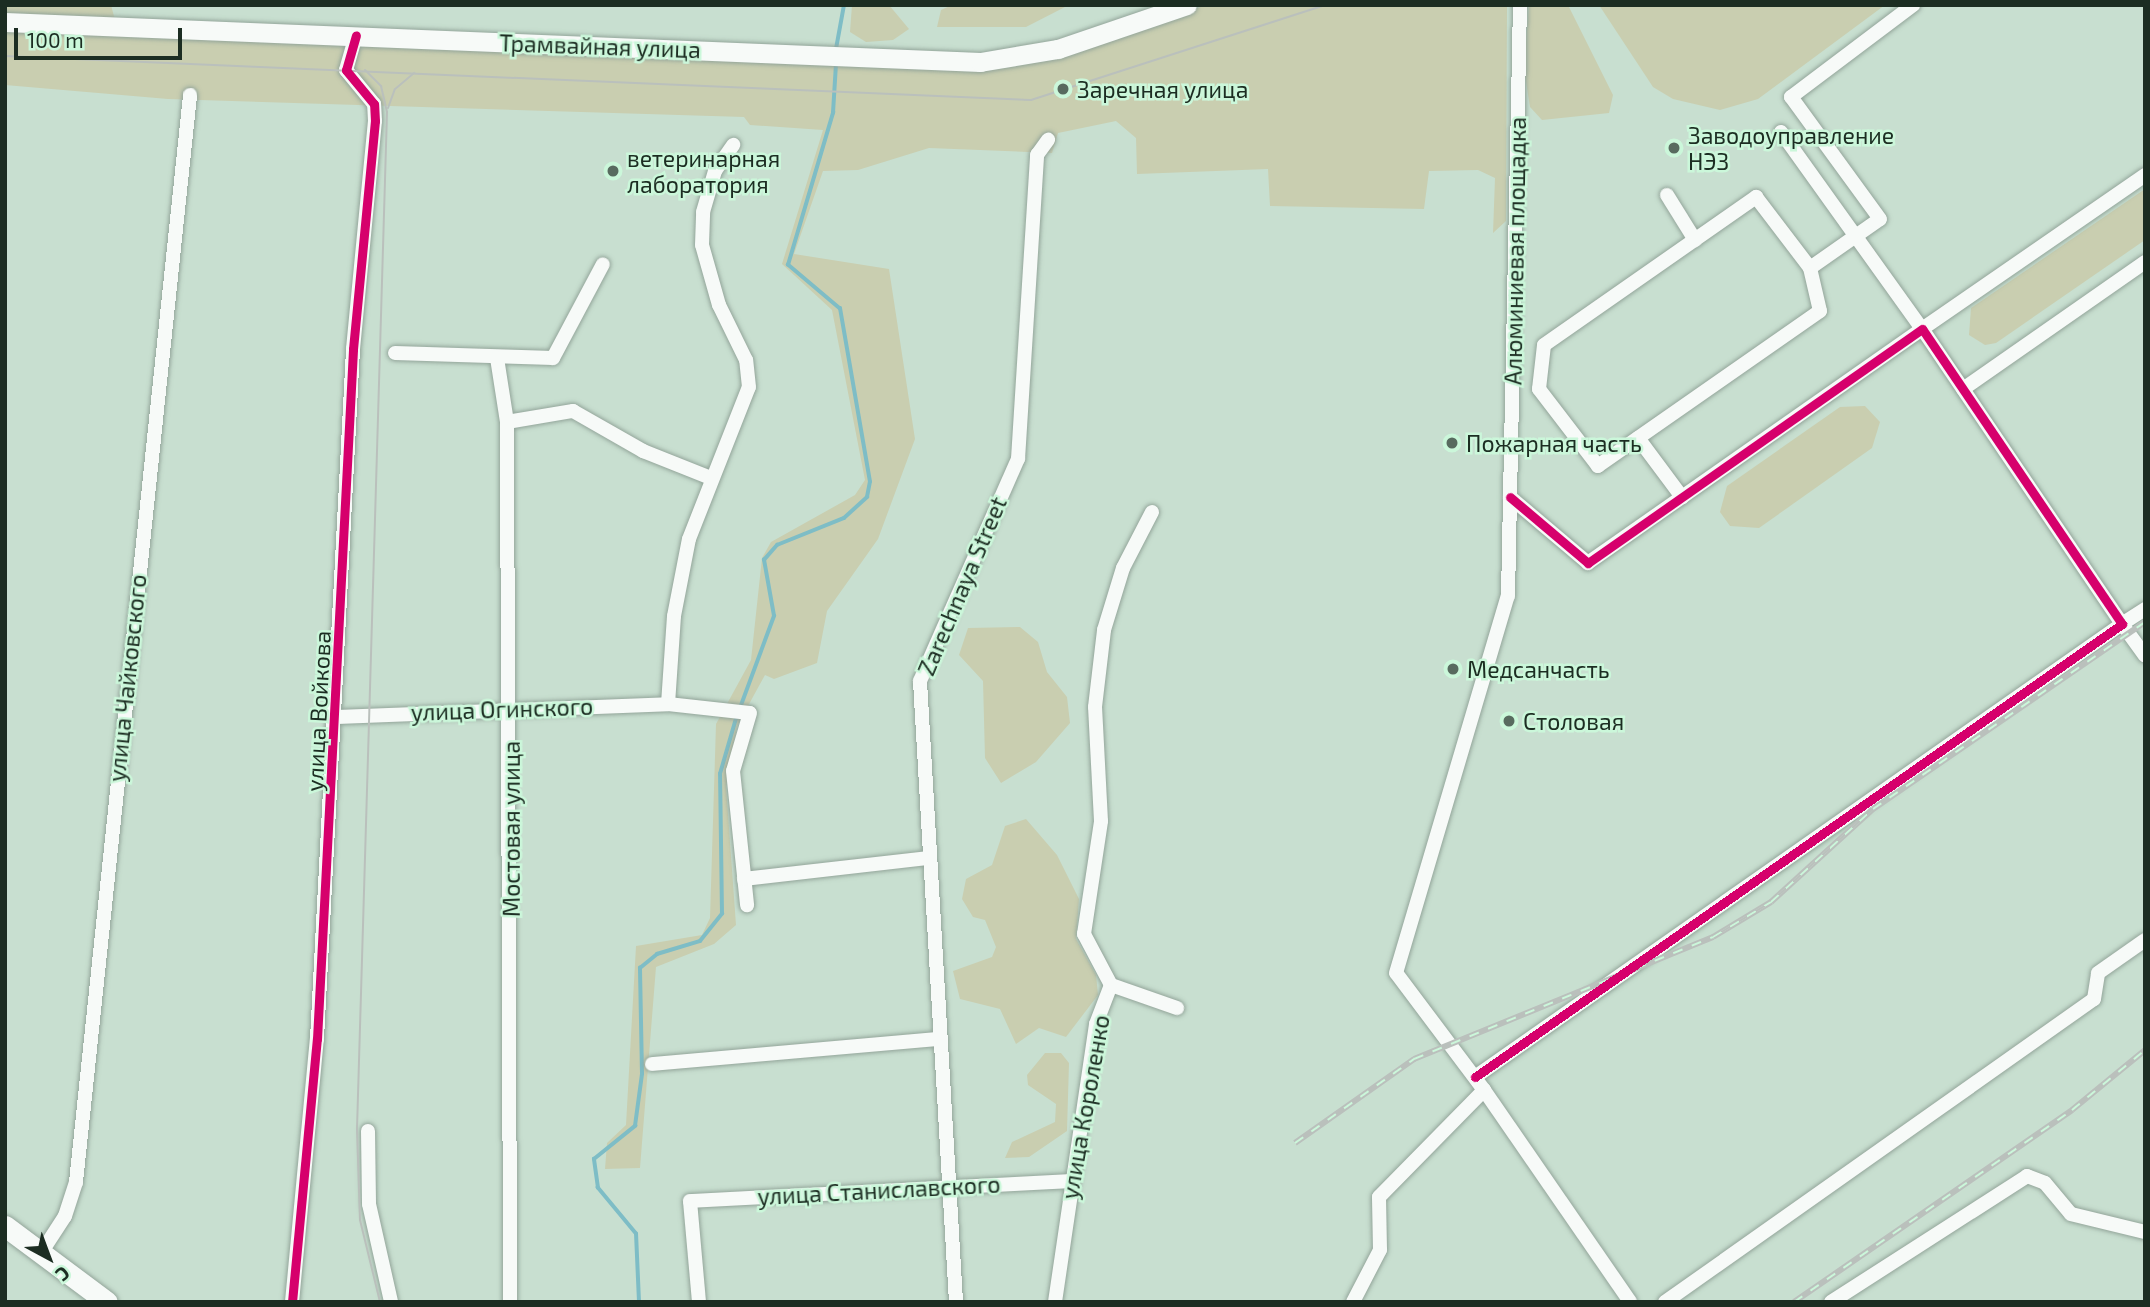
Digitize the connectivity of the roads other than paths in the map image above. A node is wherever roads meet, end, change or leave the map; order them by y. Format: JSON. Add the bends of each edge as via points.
{"nodes":[{"id":1,"x":1187,"y":5,"type":"edge"},
{"id":2,"x":1520,"y":5,"type":"edge"},
{"id":3,"x":1913,"y":5,"type":"edge"},
{"id":4,"x":5,"y":22,"type":"edge"},
{"id":5,"x":356,"y":35,"type":"junction"},
{"id":6,"x":190,"y":95,"type":"dead end"},
{"id":7,"x":1781,"y":132,"type":"dead end"},
{"id":8,"x":1048,"y":140,"type":"dead end"},
{"id":9,"x":733,"y":145,"type":"dead end"},
{"id":10,"x":2145,"y":175,"type":"edge"},
{"id":11,"x":1667,"y":195,"type":"dead end"},
{"id":12,"x":1856,"y":236,"type":"junction"},
{"id":13,"x":1695,"y":240,"type":"junction"},
{"id":14,"x":2145,"y":262,"type":"edge"},
{"id":15,"x":603,"y":264,"type":"dead end"},
{"id":16,"x":1810,"y":268,"type":"junction"},
{"id":17,"x":1922,"y":329,"type":"junction"},
{"id":18,"x":395,"y":353,"type":"dead end"},
{"id":19,"x":497,"y":358,"type":"junction"},
{"id":20,"x":1963,"y":389,"type":"junction"},
{"id":21,"x":508,"y":422,"type":"junction"},
{"id":22,"x":1638,"y":438,"type":"junction"},
{"id":23,"x":711,"y":478,"type":"junction"},
{"id":24,"x":1510,"y":497,"type":"junction"},
{"id":25,"x":1682,"y":497,"type":"junction"},
{"id":26,"x":1152,"y":512,"type":"dead end"},
{"id":27,"x":2145,"y":609,"type":"edge"},
{"id":28,"x":2122,"y":624,"type":"junction"},
{"id":29,"x":2145,"y":656,"type":"edge"},
{"id":30,"x":668,"y":704,"type":"junction"},
{"id":31,"x":510,"y":709,"type":"junction"},
{"id":32,"x":337,"y":717,"type":"junction"},
{"id":33,"x":929,"y":858,"type":"junction"},
{"id":34,"x":744,"y":879,"type":"junction"},
{"id":35,"x":747,"y":905,"type":"dead end"},
{"id":36,"x":2145,"y":940,"type":"edge"},
{"id":37,"x":1111,"y":985,"type":"junction"},
{"id":38,"x":1177,"y":1008,"type":"dead end"},
{"id":39,"x":940,"y":1039,"type":"junction"},
{"id":40,"x":652,"y":1064,"type":"dead end"},
{"id":41,"x":1475,"y":1077,"type":"junction"},
{"id":42,"x":1484,"y":1090,"type":"junction"},
{"id":43,"x":368,"y":1130,"type":"dead end"},
{"id":44,"x":1069,"y":1181,"type":"junction"},
{"id":45,"x":948,"y":1186,"type":"junction"},
{"id":46,"x":5,"y":1226,"type":"edge"},
{"id":47,"x":2145,"y":1231,"type":"edge"},
{"id":48,"x":41,"y":1253,"type":"junction"},
{"id":49,"x":107,"y":1302,"type":"edge"},
{"id":50,"x":292,"y":1302,"type":"edge"},
{"id":51,"x":391,"y":1302,"type":"edge"},
{"id":52,"x":510,"y":1302,"type":"edge"},
{"id":53,"x":699,"y":1302,"type":"edge"},
{"id":54,"x":956,"y":1302,"type":"edge"},
{"id":55,"x":1055,"y":1302,"type":"edge"},
{"id":56,"x":1353,"y":1302,"type":"edge"},
{"id":57,"x":1630,"y":1302,"type":"edge"},
{"id":58,"x":1665,"y":1302,"type":"edge"},
{"id":59,"x":1832,"y":1302,"type":"edge"}],
"edges":[{"from":1,"to":5,"type":"main road","name":"Трамвайная улица","via":[[1024,58],[810,55]]},
{"from":2,"to":24,"type":"street","name":"Алюминиевая площадка"},
{"from":3,"to":12,"type":"street","via":[[1791,97],[1880,219]]},
{"from":4,"to":5,"type":"main road","name":"Трамвайная улица"},
{"from":5,"to":32,"type":"street","name":"улица Войкова","via":[[346,70],[374,104],[374,121],[354,349]]},
{"from":6,"to":48,"type":"street","name":"улица Чайковского","via":[[76,1182],[65,1216]]},
{"from":7,"to":12,"type":"street"},
{"from":8,"to":33,"type":"street","name":"Zarechnaya Street","via":[[1037,155],[1018,459],[920,681]]},
{"from":9,"to":23,"type":"street","via":[[715,171],[702,212],[702,245],[719,305],[746,360],[749,387]]},
{"from":10,"to":17,"type":"street"},
{"from":11,"to":13,"type":"street"},
{"from":12,"to":16,"type":"street"},
{"from":12,"to":17,"type":"street"},
{"from":13,"to":16,"type":"street","via":[[1756,197]]},
{"from":13,"to":22,"type":"street","via":[[1544,345],[1539,388],[1598,467]]},
{"from":14,"to":20,"type":"street"},
{"from":15,"to":19,"type":"street","via":[[553,358]]},
{"from":16,"to":22,"type":"street","via":[[1820,311]]},
{"from":17,"to":20,"type":"street"},
{"from":17,"to":25,"type":"street"},
{"from":18,"to":19,"type":"street"},
{"from":19,"to":21,"type":"street","name":"Мостовая улица"},
{"from":20,"to":28,"type":"street"},
{"from":21,"to":23,"type":"street","via":[[573,411],[643,451]]},
{"from":21,"to":31,"type":"street","name":"Мостовая улица"},
{"from":22,"to":25,"type":"street"},
{"from":23,"to":30,"type":"street","via":[[690,539],[674,615]]},
{"from":24,"to":25,"type":"street","via":[[1588,563]]},
{"from":24,"to":41,"type":"street","name":"Алюминиевая площадка","via":[[1508,596],[1497,649],[1396,973]]},
{"from":26,"to":37,"type":"street","name":"улица Короленко","via":[[1123,568],[1104,630],[1095,707],[1101,821],[1084,934]]},
{"from":27,"to":28,"type":"street"},
{"from":28,"to":29,"type":"street"},
{"from":28,"to":41,"type":"street"},
{"from":30,"to":31,"type":"street","name":"улица Огинского"},
{"from":30,"to":34,"type":"street","name":"улица Огинского","via":[[750,713],[733,771]]},
{"from":31,"to":32,"type":"street","name":"улица Огинского"},
{"from":31,"to":52,"type":"street","name":"Мостовая улица"},
{"from":32,"to":50,"type":"street","name":"улица Войкова"},
{"from":33,"to":34,"type":"street"},
{"from":33,"to":39,"type":"street","name":"Zarechnaya Street"},
{"from":34,"to":35,"type":"street","name":"улица Огинского"},
{"from":36,"to":58,"type":"street","via":[[2098,973],[2094,999]]},
{"from":37,"to":38,"type":"street"},
{"from":37,"to":44,"type":"street","name":"улица Короленко","via":[[1096,1024]]},
{"from":39,"to":40,"type":"street"},
{"from":39,"to":45,"type":"street","name":"Zarechnaya Street"},
{"from":41,"to":42,"type":"street"},
{"from":42,"to":56,"type":"street","via":[[1378,1197],[1380,1250]]},
{"from":42,"to":57,"type":"street"},
{"from":43,"to":51,"type":"street","via":[[369,1204]]},
{"from":44,"to":45,"type":"street","name":"улица Станиславского"},
{"from":44,"to":55,"type":"street","name":"улица Короленко"},
{"from":45,"to":53,"type":"street","name":"улица Станиславского","via":[[690,1201]]},
{"from":45,"to":54,"type":"street","name":"Zarechnaya Street"},
{"from":46,"to":48,"type":"main road"},
{"from":47,"to":59,"type":"street","via":[[2071,1214],[2045,1183],[2027,1176]]},
{"from":48,"to":49,"type":"main road"}]}
